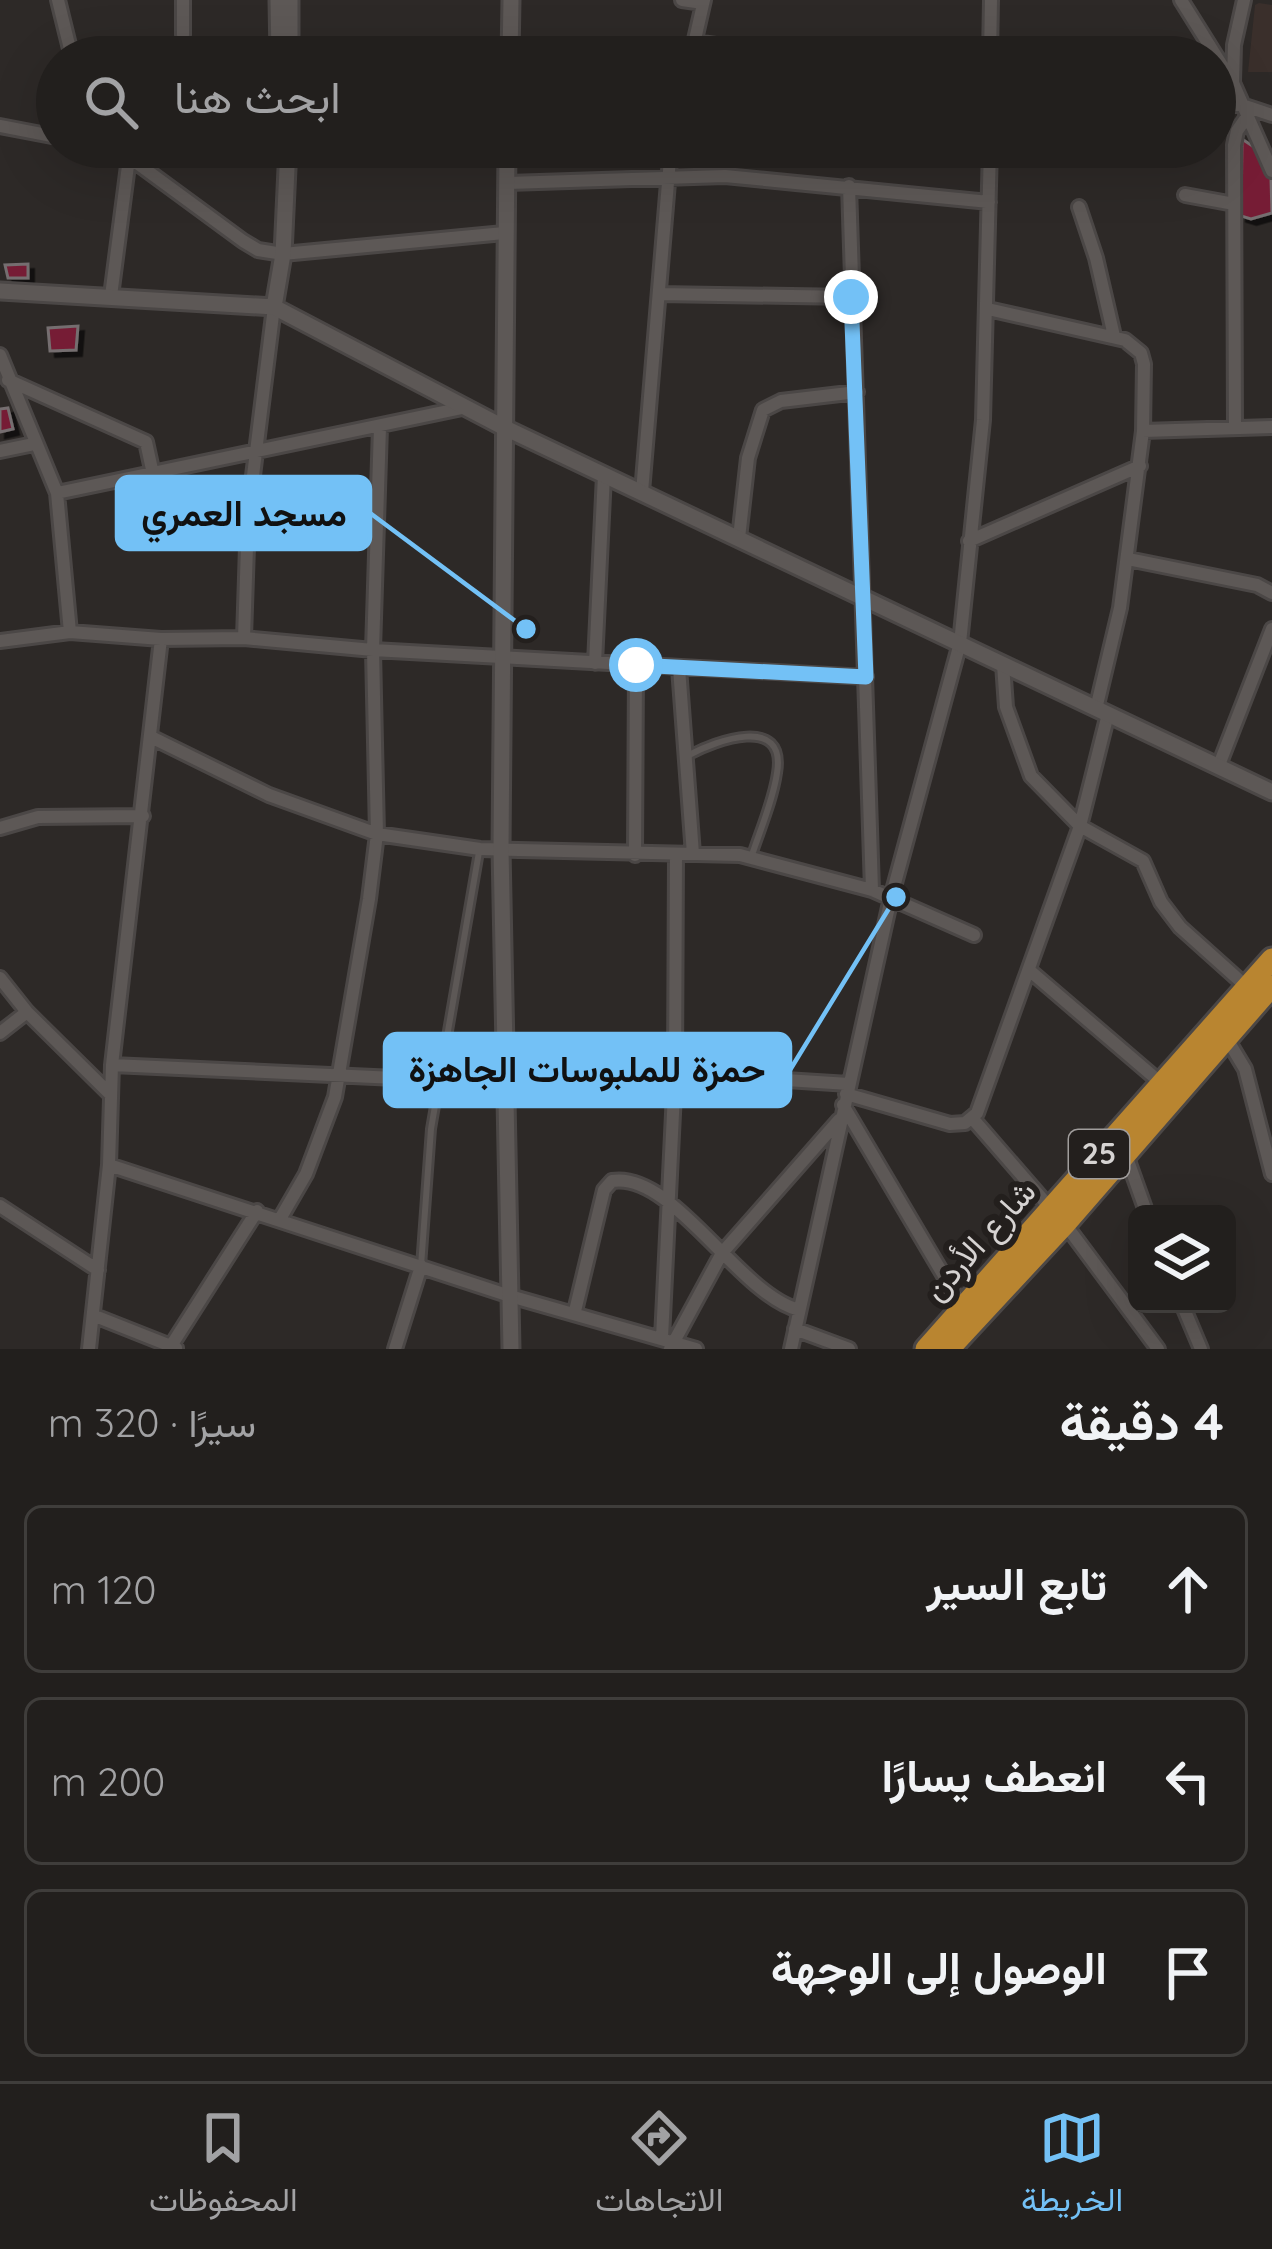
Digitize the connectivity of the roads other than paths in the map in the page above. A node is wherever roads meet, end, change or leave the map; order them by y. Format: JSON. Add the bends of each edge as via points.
{"nodes":[{"id":1,"x":58,"y":0,"type":"edge"},
{"id":2,"x":183,"y":0,"type":"edge"},
{"id":3,"x":278,"y":0,"type":"edge"},
{"id":4,"x":290,"y":0,"type":"edge"},
{"id":5,"x":511,"y":0,"type":"edge"},
{"id":6,"x":682,"y":0,"type":"edge"},
{"id":7,"x":991,"y":0,"type":"edge"},
{"id":8,"x":1180,"y":0,"type":"edge"},
{"id":9,"x":1244,"y":0,"type":"edge"},
{"id":10,"x":704,"y":2,"type":"edge"},
{"id":11,"x":184,"y":34,"type":"dead end"},
{"id":12,"x":67,"y":36,"type":"edge"},
{"id":13,"x":279,"y":36,"type":"edge"},
{"id":14,"x":290,"y":36,"type":"edge"},
{"id":15,"x":510,"y":36,"type":"edge"},
{"id":16,"x":696,"y":36,"type":"edge"},
{"id":17,"x":990,"y":36,"type":"edge"},
{"id":18,"x":1203,"y":36,"type":"edge"},
{"id":19,"x":1236,"y":36,"type":"edge"},
{"id":20,"x":1236,"y":91,"type":"edge"},
{"id":21,"x":1236,"y":109,"type":"edge"},
{"id":22,"x":1244,"y":111,"type":"junction"},
{"id":23,"x":1272,"y":115,"type":"edge"},
{"id":24,"x":0,"y":126,"type":"edge"},
{"id":25,"x":36,"y":132,"type":"edge"},
{"id":26,"x":1236,"y":136,"type":"edge"},
{"id":27,"x":128,"y":168,"type":"edge"},
{"id":28,"x":143,"y":168,"type":"edge"},
{"id":29,"x":278,"y":168,"type":"edge"},
{"id":30,"x":286,"y":168,"type":"edge"},
{"id":31,"x":506,"y":168,"type":"edge"},
{"id":32,"x":668,"y":168,"type":"edge"},
{"id":33,"x":990,"y":168,"type":"edge"},
{"id":34,"x":1234,"y":168,"type":"edge"},
{"id":35,"x":1272,"y":171,"type":"edge"},
{"id":36,"x":667,"y":177,"type":"junction"},
{"id":37,"x":506,"y":183,"type":"junction"},
{"id":38,"x":849,"y":186,"type":"junction"},
{"id":39,"x":1185,"y":195,"type":"dead end"},
{"id":40,"x":989,"y":202,"type":"junction"},
{"id":41,"x":1234,"y":204,"type":"junction"},
{"id":42,"x":1079,"y":207,"type":"dead end"},
{"id":43,"x":505,"y":233,"type":"junction"},
{"id":44,"x":279,"y":258,"type":"junction"},
{"id":45,"x":0,"y":291,"type":"edge"},
{"id":46,"x":658,"y":294,"type":"junction"},
{"id":47,"x":111,"y":296,"type":"junction"},
{"id":48,"x":851,"y":297,"type":"junction"},
{"id":49,"x":274,"y":307,"type":"junction"},
{"id":50,"x":988,"y":309,"type":"junction"},
{"id":51,"x":1114,"y":336,"type":"junction"},
{"id":52,"x":0,"y":355,"type":"edge"},
{"id":53,"x":8,"y":380,"type":"junction"},
{"id":54,"x":857,"y":392,"type":"junction"},
{"id":55,"x":469,"y":406,"type":"junction"},
{"id":56,"x":380,"y":427,"type":"junction"},
{"id":57,"x":503,"y":427,"type":"junction"},
{"id":58,"x":1235,"y":428,"type":"junction"},
{"id":59,"x":1272,"y":428,"type":"edge"},
{"id":60,"x":1143,"y":431,"type":"junction"},
{"id":61,"x":34,"y":443,"type":"junction"},
{"id":62,"x":0,"y":451,"type":"edge"},
{"id":63,"x":258,"y":453,"type":"junction"},
{"id":64,"x":1139,"y":466,"type":"junction"},
{"id":65,"x":153,"y":474,"type":"junction"},
{"id":66,"x":604,"y":475,"type":"junction"},
{"id":67,"x":642,"y":492,"type":"junction"},
{"id":68,"x":57,"y":493,"type":"junction"},
{"id":69,"x":740,"y":538,"type":"junction"},
{"id":70,"x":970,"y":541,"type":"junction"},
{"id":71,"x":1128,"y":559,"type":"junction"},
{"id":72,"x":1272,"y":593,"type":"edge"},
{"id":73,"x":864,"y":597,"type":"junction"},
{"id":74,"x":1272,"y":628,"type":"edge"},
{"id":75,"x":70,"y":632,"type":"junction"},
{"id":76,"x":244,"y":638,"type":"junction"},
{"id":77,"x":161,"y":639,"type":"junction"},
{"id":78,"x":0,"y":641,"type":"edge"},
{"id":79,"x":960,"y":643,"type":"junction"},
{"id":80,"x":373,"y":650,"type":"junction"},
{"id":81,"x":500,"y":658,"type":"junction"},
{"id":82,"x":595,"y":663,"type":"junction"},
{"id":83,"x":1003,"y":664,"type":"junction"},
{"id":84,"x":636,"y":665,"type":"junction"},
{"id":85,"x":679,"y":668,"type":"junction"},
{"id":86,"x":866,"y":677,"type":"junction"},
{"id":87,"x":1102,"y":712,"type":"junction"},
{"id":88,"x":153,"y":738,"type":"junction"},
{"id":89,"x":686,"y":756,"type":"junction"},
{"id":90,"x":1220,"y":765,"type":"junction"},
{"id":91,"x":1272,"y":792,"type":"edge"},
{"id":92,"x":143,"y":816,"type":"junction"},
{"id":93,"x":1080,"y":826,"type":"junction"},
{"id":94,"x":0,"y":828,"type":"edge"},
{"id":95,"x":377,"y":834,"type":"junction"},
{"id":96,"x":480,"y":849,"type":"junction"},
{"id":97,"x":501,"y":849,"type":"junction"},
{"id":98,"x":693,"y":854,"type":"junction"},
{"id":99,"x":635,"y":855,"type":"junction"},
{"id":100,"x":676,"y":855,"type":"junction"},
{"id":101,"x":751,"y":858,"type":"junction"},
{"id":102,"x":872,"y":890,"type":"junction"},
{"id":103,"x":891,"y":898,"type":"junction"},
{"id":104,"x":974,"y":935,"type":"dead end"},
{"id":105,"x":1272,"y":959,"type":"edge"},
{"id":106,"x":1029,"y":970,"type":"junction"},
{"id":107,"x":0,"y":978,"type":"edge"},
{"id":108,"x":1272,"y":986,"type":"edge"},
{"id":109,"x":1248,"y":988,"type":"junction"},
{"id":110,"x":27,"y":1012,"type":"junction"},
{"id":111,"x":0,"y":1033,"type":"edge"},
{"id":112,"x":1227,"y":1040,"type":"junction"},
{"id":113,"x":112,"y":1065,"type":"junction"},
{"id":114,"x":675,"y":1073,"type":"junction"},
{"id":115,"x":340,"y":1076,"type":"junction"},
{"id":116,"x":440,"y":1079,"type":"junction"},
{"id":117,"x":505,"y":1083,"type":"junction"},
{"id":118,"x":1161,"y":1083,"type":"junction"},
{"id":119,"x":110,"y":1094,"type":"junction"},
{"id":120,"x":844,"y":1101,"type":"junction"},
{"id":121,"x":973,"y":1119,"type":"junction"},
{"id":122,"x":1134,"y":1130,"type":"junction"},
{"id":123,"x":1126,"y":1155,"type":"junction"},
{"id":124,"x":109,"y":1165,"type":"junction"},
{"id":125,"x":1272,"y":1174,"type":"edge"},
{"id":126,"x":666,"y":1200,"type":"junction"},
{"id":127,"x":1144,"y":1205,"type":"edge"},
{"id":128,"x":0,"y":1206,"type":"edge"},
{"id":129,"x":257,"y":1211,"type":"junction"},
{"id":130,"x":1058,"y":1216,"type":"junction"},
{"id":131,"x":280,"y":1219,"type":"junction"},
{"id":132,"x":722,"y":1253,"type":"junction"},
{"id":133,"x":421,"y":1266,"type":"junction"},
{"id":134,"x":98,"y":1270,"type":"junction"},
{"id":135,"x":510,"y":1296,"type":"junction"},
{"id":136,"x":964,"y":1309,"type":"junction"},
{"id":137,"x":799,"y":1310,"type":"junction"},
{"id":138,"x":575,"y":1311,"type":"junction"},
{"id":139,"x":1186,"y":1313,"type":"edge"},
{"id":140,"x":95,"y":1316,"type":"junction"},
{"id":141,"x":795,"y":1329,"type":"junction"},
{"id":142,"x":668,"y":1343,"type":"edge"},
{"id":143,"x":174,"y":1348,"type":"edge"},
{"id":144,"x":89,"y":1349,"type":"edge"},
{"id":145,"x":395,"y":1349,"type":"edge"},
{"id":146,"x":511,"y":1349,"type":"edge"},
{"id":147,"x":697,"y":1349,"type":"edge"},
{"id":148,"x":791,"y":1349,"type":"edge"},
{"id":149,"x":849,"y":1349,"type":"edge"},
{"id":150,"x":926,"y":1349,"type":"edge"},
{"id":151,"x":949,"y":1349,"type":"edge"},
{"id":152,"x":1158,"y":1349,"type":"edge"},
{"id":153,"x":1201,"y":1349,"type":"edge"}],
"edges":[{"from":1,"to":12,"type":"street"},
{"from":2,"to":11,"type":"street"},
{"from":3,"to":13,"type":"street"},
{"from":4,"to":14,"type":"street"},
{"from":5,"to":15,"type":"street"},
{"from":6,"to":10,"type":"street"},
{"from":7,"to":17,"type":"street"},
{"from":8,"to":18,"type":"street"},
{"from":9,"to":19,"type":"street"},
{"from":10,"to":16,"type":"street"},
{"from":20,"to":22,"type":"street"},
{"from":21,"to":22,"type":"street"},
{"from":22,"to":23,"type":"street"},
{"from":22,"to":26,"type":"street"},
{"from":22,"to":35,"type":"street"},
{"from":24,"to":25,"type":"street"},
{"from":27,"to":47,"type":"street"},
{"from":28,"to":44,"type":"street"},
{"from":29,"to":44,"type":"street"},
{"from":30,"to":44,"type":"street"},
{"from":31,"to":37,"type":"street"},
{"from":32,"to":36,"type":"street"},
{"from":33,"to":40,"type":"street"},
{"from":34,"to":41,"type":"street"},
{"from":36,"to":37,"type":"street"},
{"from":36,"to":38,"type":"street"},
{"from":36,"to":46,"type":"street"},
{"from":37,"to":43,"type":"street"},
{"from":38,"to":40,"type":"street"},
{"from":38,"to":48,"type":"street"},
{"from":39,"to":41,"type":"street"},
{"from":40,"to":50,"type":"street"},
{"from":41,"to":58,"type":"street"},
{"from":42,"to":51,"type":"street"},
{"from":43,"to":44,"type":"street"},
{"from":43,"to":57,"type":"street"},
{"from":44,"to":49,"type":"street"},
{"from":45,"to":47,"type":"street"},
{"from":46,"to":48,"type":"street"},
{"from":46,"to":67,"type":"street"},
{"from":47,"to":49,"type":"street"},
{"from":48,"to":54,"type":"street"},
{"from":49,"to":55,"type":"street"},
{"from":49,"to":63,"type":"street"},
{"from":50,"to":51,"type":"street"},
{"from":50,"to":70,"type":"street"},
{"from":51,"to":60,"type":"street","via":[[1136,347],[1144,364]]},
{"from":52,"to":53,"type":"street"},
{"from":53,"to":61,"type":"street"},
{"from":53,"to":65,"type":"street","via":[[146,442]]},
{"from":54,"to":69,"type":"street","via":[[763,410],[748,458]]},
{"from":54,"to":73,"type":"street"},
{"from":55,"to":56,"type":"street"},
{"from":55,"to":57,"type":"street"},
{"from":56,"to":63,"type":"street"},
{"from":56,"to":80,"type":"street"},
{"from":57,"to":66,"type":"street"},
{"from":57,"to":81,"type":"street"},
{"from":58,"to":59,"type":"street"},
{"from":58,"to":60,"type":"street"},
{"from":60,"to":64,"type":"street"},
{"from":61,"to":62,"type":"street"},
{"from":61,"to":68,"type":"street"},
{"from":63,"to":65,"type":"street"},
{"from":63,"to":76,"type":"street"},
{"from":64,"to":70,"type":"street"},
{"from":64,"to":71,"type":"street"},
{"from":65,"to":68,"type":"street"},
{"from":66,"to":67,"type":"street"},
{"from":66,"to":82,"type":"street"},
{"from":67,"to":69,"type":"street"},
{"from":68,"to":75,"type":"street"},
{"from":69,"to":73,"type":"street"},
{"from":70,"to":79,"type":"street"},
{"from":71,"to":72,"type":"street"},
{"from":71,"to":87,"type":"street"},
{"from":73,"to":79,"type":"street"},
{"from":73,"to":86,"type":"street"},
{"from":74,"to":90,"type":"street"},
{"from":75,"to":77,"type":"street"},
{"from":75,"to":78,"type":"street"},
{"from":76,"to":77,"type":"street"},
{"from":76,"to":80,"type":"street"},
{"from":77,"to":88,"type":"street"},
{"from":79,"to":83,"type":"street"},
{"from":79,"to":103,"type":"street"},
{"from":80,"to":81,"type":"street"},
{"from":80,"to":95,"type":"street"},
{"from":81,"to":82,"type":"street"},
{"from":81,"to":97,"type":"street"},
{"from":82,"to":84,"type":"street"},
{"from":83,"to":87,"type":"street"},
{"from":83,"to":93,"type":"street","via":[[1006,707],[1031,776]]},
{"from":84,"to":85,"type":"street"},
{"from":84,"to":99,"type":"street"},
{"from":85,"to":86,"type":"street"},
{"from":85,"to":89,"type":"street"},
{"from":86,"to":102,"type":"street"},
{"from":87,"to":90,"type":"street"},
{"from":87,"to":93,"type":"street"},
{"from":88,"to":92,"type":"street"},
{"from":88,"to":95,"type":"street","via":[[269,795]]},
{"from":89,"to":98,"type":"street"},
{"from":89,"to":101,"type":"lane","via":[[733,737],[771,746],[778,771]]},
{"from":90,"to":91,"type":"street"},
{"from":92,"to":94,"type":"street","via":[[38,818]]},
{"from":92,"to":113,"type":"street"},
{"from":93,"to":106,"type":"street"},
{"from":93,"to":109,"type":"street","via":[[1143,861],[1180,927]]},
{"from":95,"to":96,"type":"street"},
{"from":95,"to":115,"type":"street"},
{"from":96,"to":97,"type":"street"},
{"from":96,"to":116,"type":"lane"},
{"from":97,"to":99,"type":"street"},
{"from":97,"to":117,"type":"street"},
{"from":98,"to":100,"type":"street"},
{"from":98,"to":101,"type":"street"},
{"from":99,"to":100,"type":"street"},
{"from":100,"to":114,"type":"street"},
{"from":101,"to":102,"type":"street"},
{"from":102,"to":103,"type":"street"},
{"from":103,"to":104,"type":"street"},
{"from":103,"to":120,"type":"street"},
{"from":105,"to":109,"type":"highway","name":"شارع الأردن","number":"25"},
{"from":106,"to":118,"type":"street"},
{"from":106,"to":121,"type":"street"},
{"from":107,"to":110,"type":"street"},
{"from":108,"to":112,"type":"highway","name":"شارع الأردن","number":"25"},
{"from":109,"to":118,"type":"highway","name":"شارع الأردن","number":"25"},
{"from":110,"to":111,"type":"street"},
{"from":110,"to":119,"type":"street"},
{"from":112,"to":122,"type":"highway","name":"شارع الأردن","number":"25"},
{"from":112,"to":125,"type":"street","via":[[1245,1069]]},
{"from":113,"to":115,"type":"street"},
{"from":113,"to":119,"type":"street"},
{"from":114,"to":117,"type":"street"},
{"from":114,"to":120,"type":"street"},
{"from":114,"to":126,"type":"street"},
{"from":115,"to":116,"type":"street"},
{"from":115,"to":131,"type":"street","via":[[306,1174]]},
{"from":116,"to":117,"type":"street"},
{"from":116,"to":133,"type":"lane"},
{"from":117,"to":135,"type":"street"},
{"from":118,"to":122,"type":"highway","name":"شارع الأردن","number":"25"},
{"from":119,"to":124,"type":"street"},
{"from":120,"to":121,"type":"street","via":[[950,1124]]},
{"from":120,"to":132,"type":"street"},
{"from":120,"to":136,"type":"street"},
{"from":120,"to":137,"type":"street"},
{"from":121,"to":130,"type":"street"},
{"from":122,"to":123,"type":"highway","name":"شارع الأردن","number":"25"},
{"from":122,"to":130,"type":"highway","name":"شارع الأردن","number":"25"},
{"from":123,"to":127,"type":"street"},
{"from":123,"to":130,"type":"highway","name":"شارع الأردن","number":"25"},
{"from":124,"to":129,"type":"street"},
{"from":124,"to":134,"type":"street"},
{"from":126,"to":132,"type":"street"},
{"from":126,"to":138,"type":"street","via":[[625,1179],[604,1190]]},
{"from":126,"to":142,"type":"street"},
{"from":128,"to":134,"type":"street"},
{"from":129,"to":131,"type":"street"},
{"from":129,"to":143,"type":"street"},
{"from":130,"to":136,"type":"highway","name":"شارع الأردن","number":"25"},
{"from":130,"to":151,"type":"highway","name":"شارع الأردن","number":"25"},
{"from":130,"to":152,"type":"street"},
{"from":131,"to":133,"type":"street"},
{"from":132,"to":137,"type":"street","via":[[775,1303]]},
{"from":132,"to":142,"type":"street"},
{"from":133,"to":135,"type":"street"},
{"from":133,"to":145,"type":"street"},
{"from":134,"to":140,"type":"street"},
{"from":135,"to":138,"type":"street"},
{"from":135,"to":146,"type":"street"},
{"from":136,"to":150,"type":"highway","name":"شارع الأردن","number":"25"},
{"from":137,"to":141,"type":"street"},
{"from":138,"to":142,"type":"street"},
{"from":139,"to":153,"type":"street"},
{"from":140,"to":143,"type":"street"},
{"from":140,"to":144,"type":"street"},
{"from":141,"to":148,"type":"street"},
{"from":141,"to":149,"type":"street"},
{"from":142,"to":147,"type":"street"}]}
